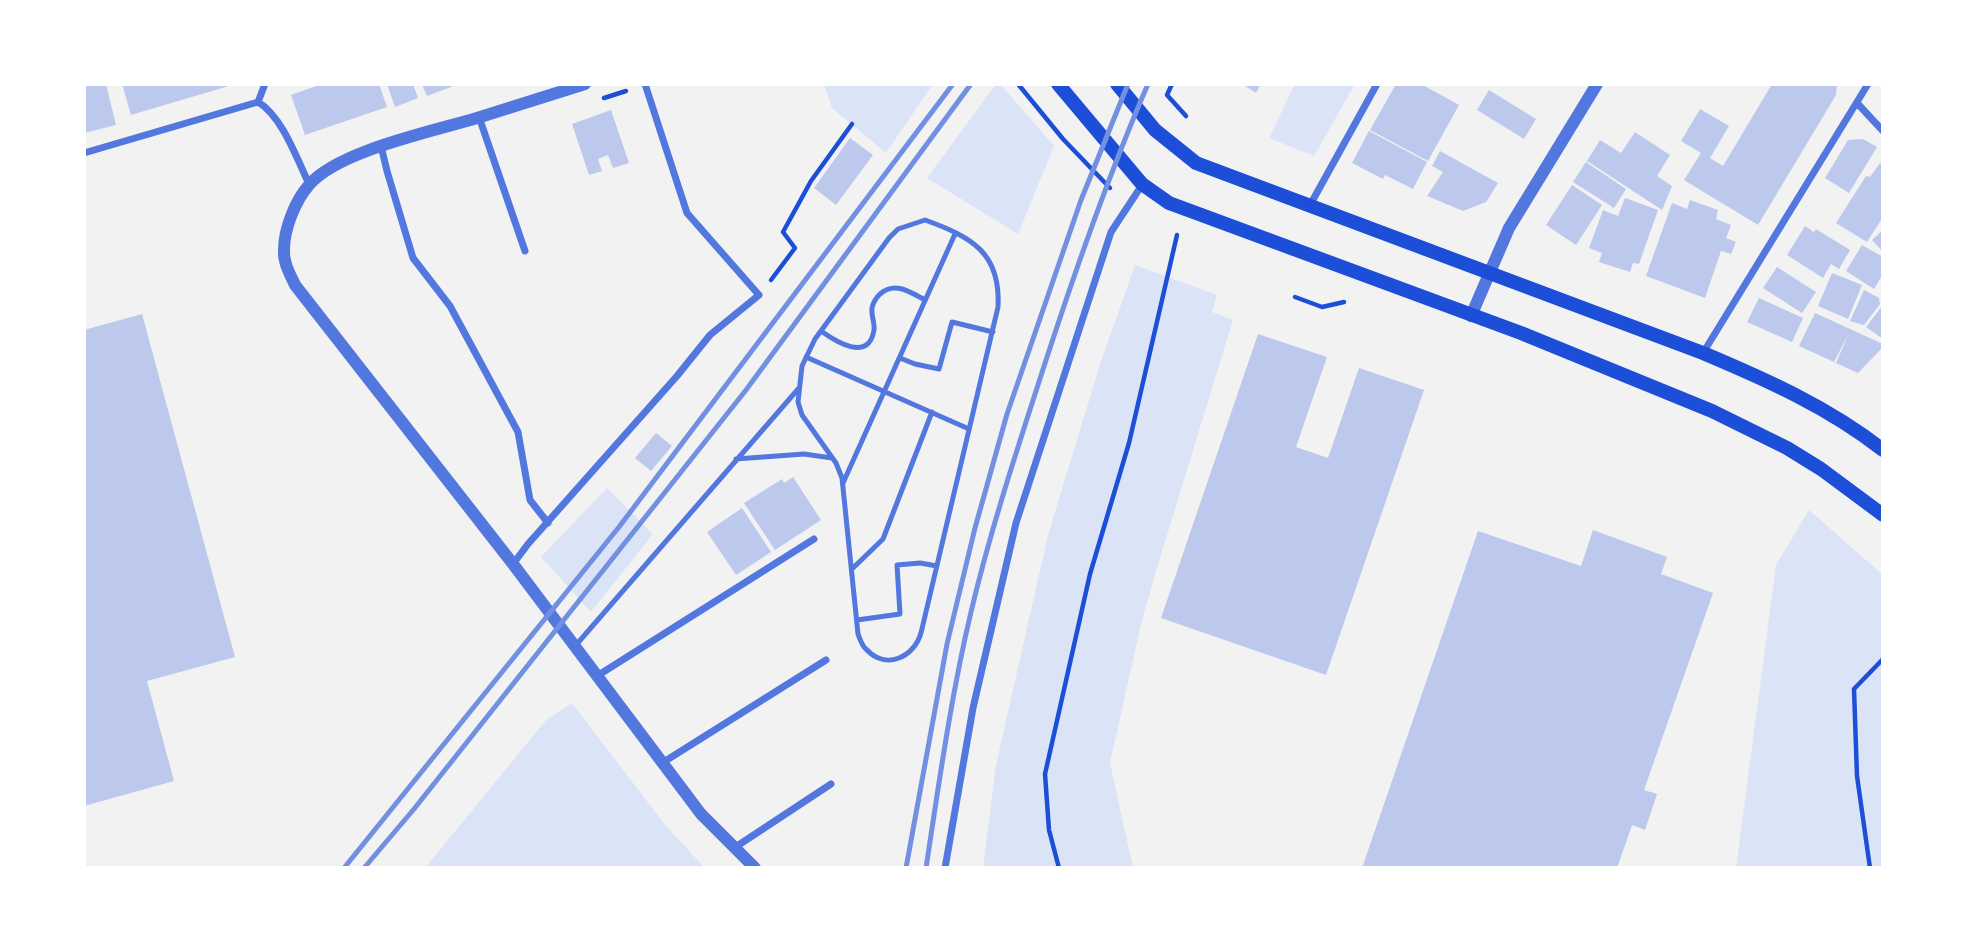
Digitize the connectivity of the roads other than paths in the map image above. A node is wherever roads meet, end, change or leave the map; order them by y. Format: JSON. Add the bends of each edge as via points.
{"nodes":[{"id":1,"x":265,"y":84,"type":"edge"},
{"id":2,"x":585,"y":84,"type":"edge"},
{"id":3,"x":645,"y":84,"type":"edge"},
{"id":4,"x":1058,"y":84,"type":"edge"},
{"id":5,"x":1117,"y":84,"type":"edge"},
{"id":6,"x":1377,"y":84,"type":"edge"},
{"id":7,"x":1597,"y":84,"type":"edge"},
{"id":8,"x":1868,"y":84,"type":"edge"},
{"id":9,"x":258,"y":102,"type":"junction"},
{"id":10,"x":1857,"y":103,"type":"junction"},
{"id":11,"x":479,"y":117,"type":"junction"},
{"id":12,"x":1883,"y":131,"type":"edge"},
{"id":13,"x":381,"y":146,"type":"junction"},
{"id":14,"x":84,"y":153,"type":"edge"},
{"id":15,"x":310,"y":184,"type":"junction"},
{"id":16,"x":1142,"y":184,"type":"junction"},
{"id":17,"x":1308,"y":207,"type":"junction"},
{"id":18,"x":955,"y":234,"type":"junction"},
{"id":19,"x":525,"y":251,"type":"dead end"},
{"id":20,"x":1489,"y":273,"type":"junction"},
{"id":21,"x":925,"y":300,"type":"junction"},
{"id":22,"x":1471,"y":316,"type":"junction"},
{"id":23,"x":821,"y":331,"type":"junction"},
{"id":24,"x":993,"y":332,"type":"junction"},
{"id":25,"x":1703,"y":353,"type":"junction"},
{"id":26,"x":806,"y":357,"type":"junction"},
{"id":27,"x":900,"y":358,"type":"junction"},
{"id":28,"x":799,"y":388,"type":"junction"},
{"id":29,"x":885,"y":391,"type":"junction"},
{"id":30,"x":932,"y":412,"type":"junction"},
{"id":31,"x":970,"y":429,"type":"junction"},
{"id":32,"x":1883,"y":450,"type":"edge"},
{"id":33,"x":832,"y":458,"type":"junction"},
{"id":34,"x":736,"y":459,"type":"junction"},
{"id":35,"x":842,"y":484,"type":"junction"},
{"id":36,"x":1883,"y":514,"type":"edge"},
{"id":37,"x":548,"y":523,"type":"junction"},
{"id":38,"x":814,"y":539,"type":"dead end"},
{"id":39,"x":513,"y":564,"type":"junction"},
{"id":40,"x":937,"y":566,"type":"junction"},
{"id":41,"x":852,"y":569,"type":"junction"},
{"id":42,"x":857,"y":620,"type":"junction"},
{"id":43,"x":575,"y":647,"type":"junction"},
{"id":44,"x":826,"y":660,"type":"dead end"},
{"id":45,"x":597,"y":676,"type":"junction"},
{"id":46,"x":662,"y":763,"type":"junction"},
{"id":47,"x":831,"y":784,"type":"dead end"},
{"id":48,"x":734,"y":848,"type":"junction"},
{"id":49,"x":755,"y":868,"type":"edge"},
{"id":50,"x":945,"y":868,"type":"edge"}],
"edges":[{"from":1,"to":9,"type":"street"},
{"from":2,"to":11,"type":"street"},
{"from":3,"to":37,"type":"street","via":[[687,213],[759,295],[710,335]]},
{"from":4,"to":16,"type":"main road"},
{"from":5,"to":17,"type":"main road","via":[[1155,130],[1196,163]]},
{"from":6,"to":17,"type":"street"},
{"from":7,"to":20,"type":"street","via":[[1509,228]]},
{"from":8,"to":10,"type":"street"},
{"from":9,"to":14,"type":"street"},
{"from":9,"to":15,"type":"street","via":[[278,121]]},
{"from":10,"to":12,"type":"street"},
{"from":10,"to":25,"type":"street"},
{"from":11,"to":13,"type":"street"},
{"from":11,"to":19,"type":"street"},
{"from":13,"to":15,"type":"street","via":[[341,162]]},
{"from":13,"to":37,"type":"street","via":[[413,258],[450,306],[518,432],[530,500]]},
{"from":15,"to":39,"type":"street","via":[[287,227],[284,250],[295,285]]},
{"from":16,"to":22,"type":"main road","via":[[1169,203]]},
{"from":16,"to":50,"type":"street","via":[[1111,232],[1016,523],[973,708]]},
{"from":17,"to":20,"type":"main road"},
{"from":18,"to":21,"type":"lane"},
{"from":18,"to":23,"type":"lane","via":[[925,220],[898,229]]},
{"from":18,"to":24,"type":"lane","via":[[980,248],[997,273]]},
{"from":20,"to":22,"type":"street"},
{"from":20,"to":25,"type":"main road"},
{"from":21,"to":23,"type":"lane","via":[[896,287],[887,289],[872,307],[872,337],[855,348],[841,345]]},
{"from":21,"to":27,"type":"lane"},
{"from":22,"to":36,"type":"main road","via":[[1758,433],[1821,469]]},
{"from":23,"to":26,"type":"lane"},
{"from":24,"to":27,"type":"lane","via":[[952,323],[939,369]]},
{"from":24,"to":31,"type":"lane"},
{"from":25,"to":32,"type":"main road","via":[[1780,385]]},
{"from":26,"to":28,"type":"lane"},
{"from":26,"to":29,"type":"lane"},
{"from":27,"to":29,"type":"lane"},
{"from":28,"to":33,"type":"lane","via":[[802,415]]},
{"from":28,"to":34,"type":"lane"},
{"from":29,"to":30,"type":"lane"},
{"from":29,"to":35,"type":"lane"},
{"from":30,"to":31,"type":"lane"},
{"from":30,"to":41,"type":"lane","via":[[883,539]]},
{"from":31,"to":40,"type":"lane"},
{"from":33,"to":34,"type":"lane","via":[[804,454]]},
{"from":33,"to":35,"type":"lane"},
{"from":34,"to":43,"type":"lane"},
{"from":35,"to":41,"type":"lane"},
{"from":37,"to":39,"type":"street"},
{"from":38,"to":45,"type":"street"},
{"from":39,"to":43,"type":"street"},
{"from":40,"to":42,"type":"lane","via":[[897,565],[900,614]]},
{"from":40,"to":42,"type":"lane","via":[[918,645],[902,658],[878,658],[865,649]]},
{"from":41,"to":42,"type":"lane"},
{"from":43,"to":45,"type":"street"},
{"from":44,"to":46,"type":"street"},
{"from":45,"to":46,"type":"street"},
{"from":46,"to":48,"type":"street"},
{"from":47,"to":48,"type":"street"},
{"from":48,"to":49,"type":"street"}]}
